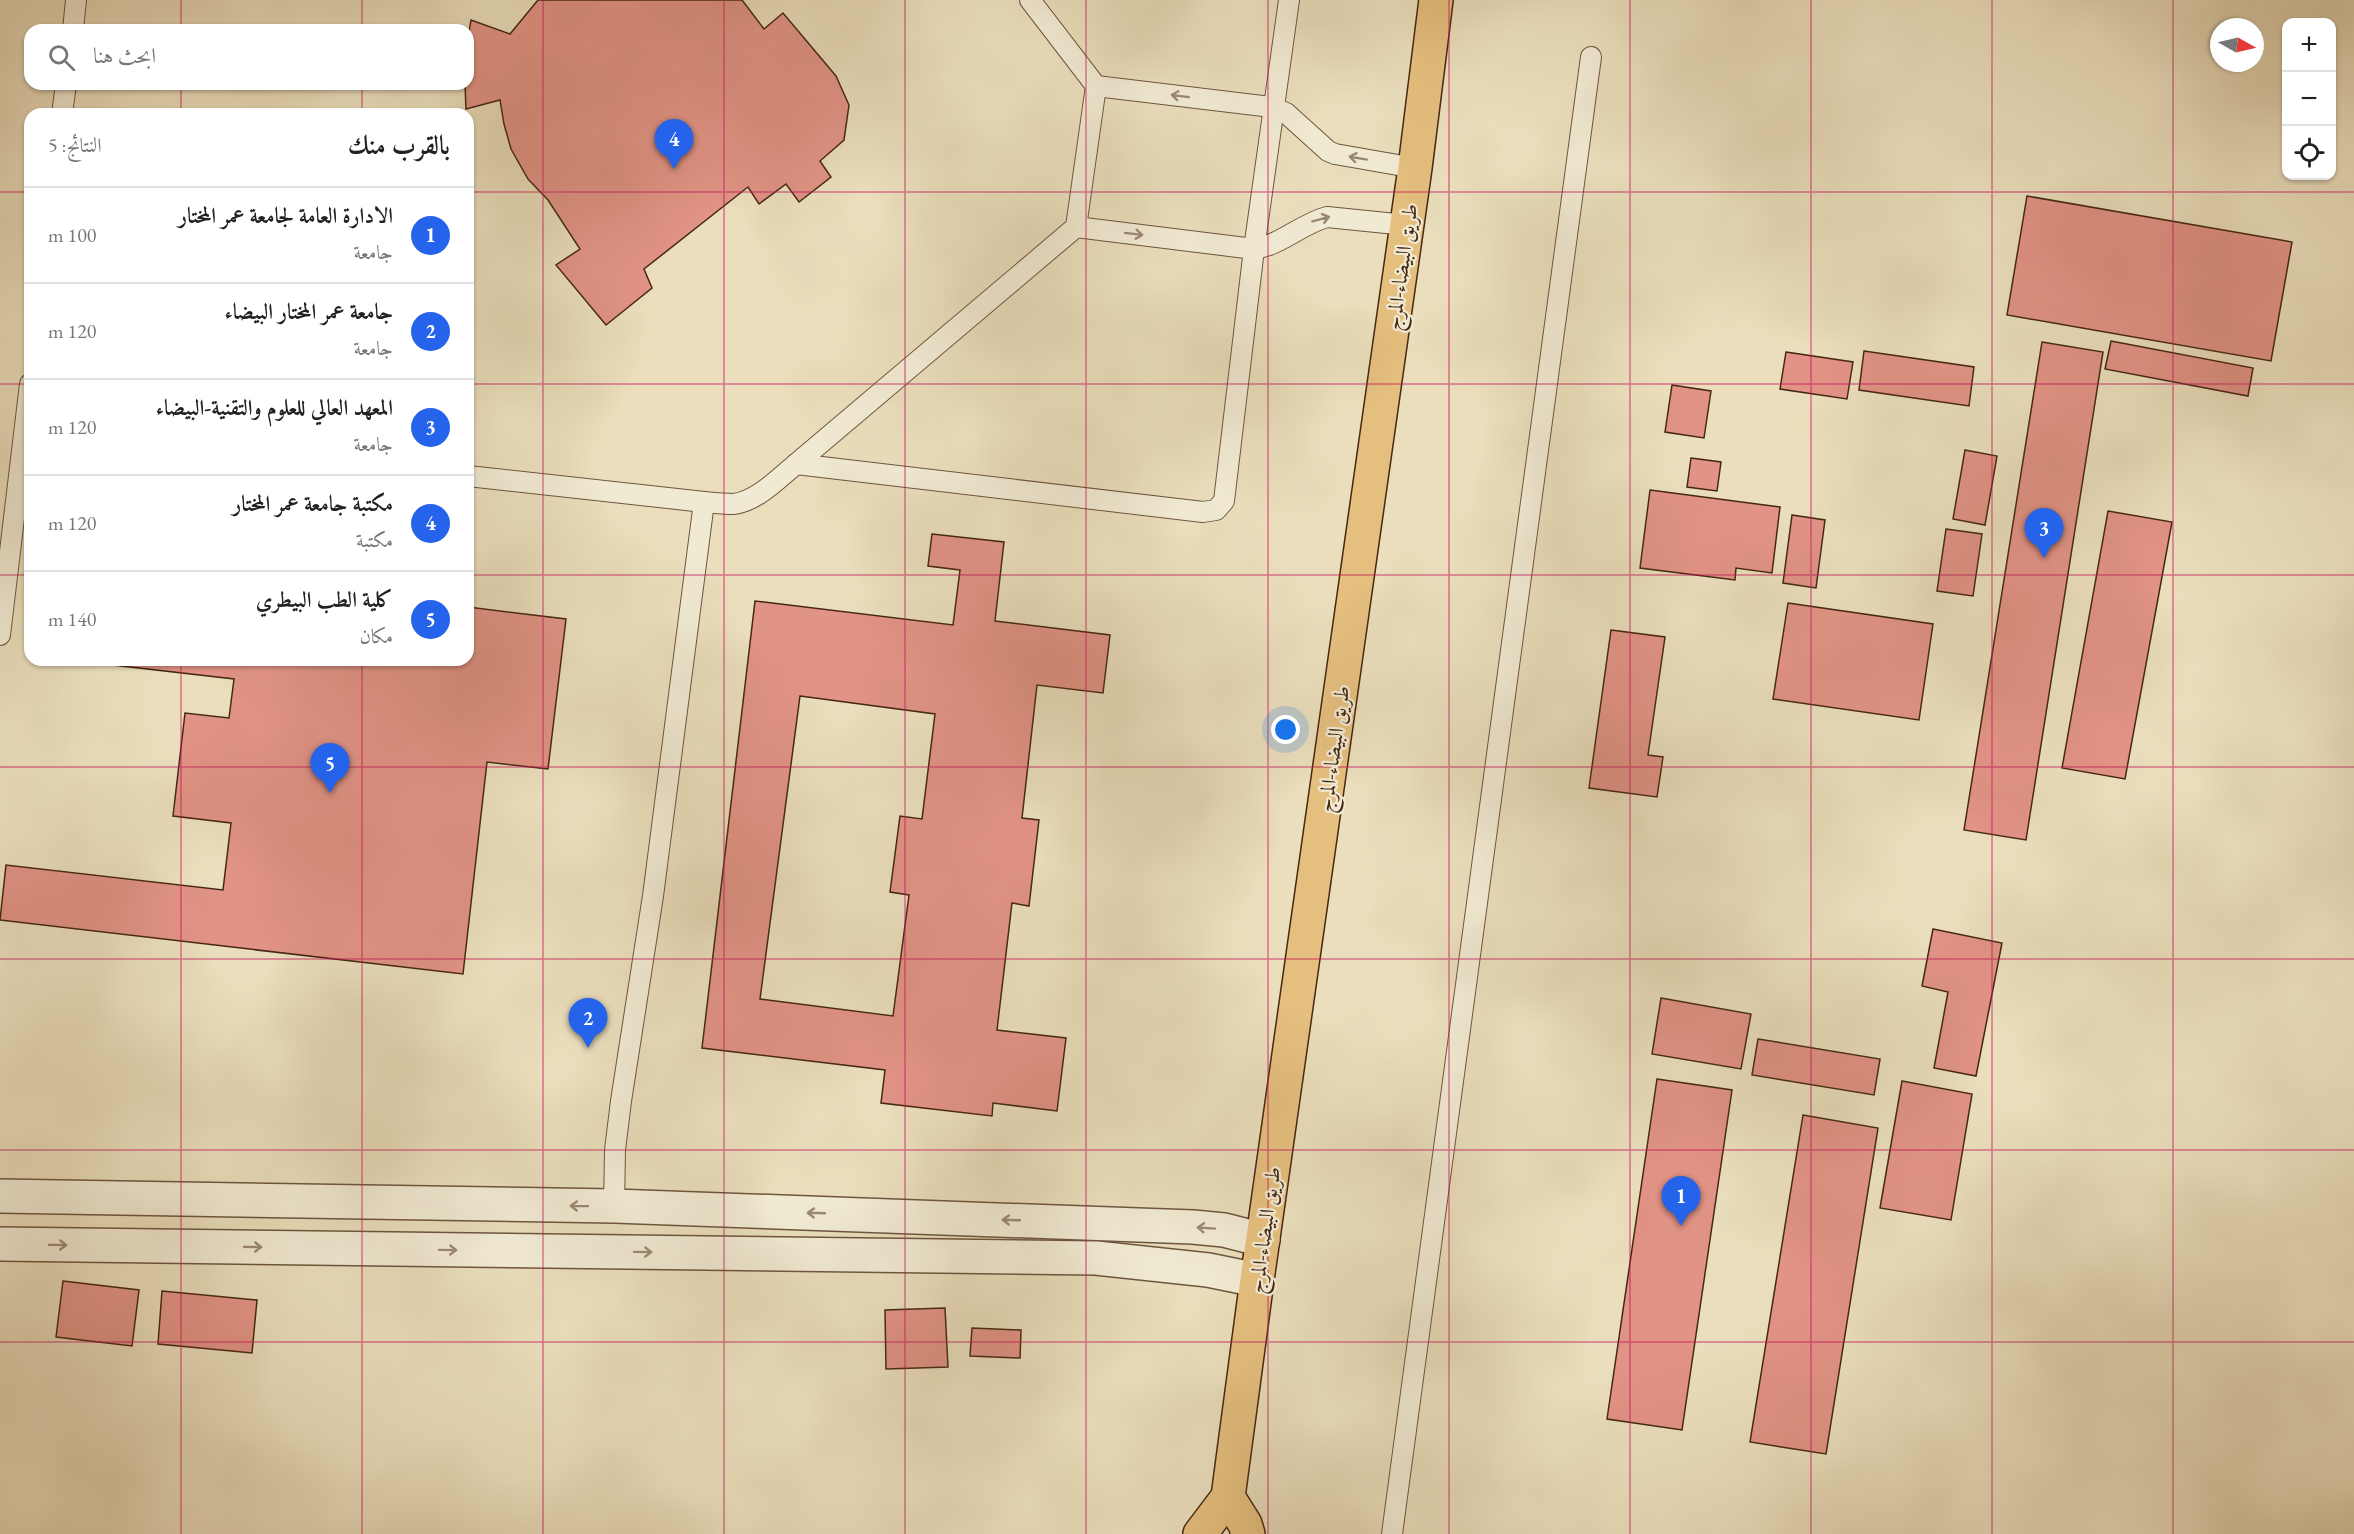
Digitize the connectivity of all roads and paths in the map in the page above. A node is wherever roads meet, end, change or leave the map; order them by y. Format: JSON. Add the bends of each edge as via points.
{"nodes":[{"id":1,"x":76,"y":0,"type":"edge"},
{"id":2,"x":1030,"y":0,"type":"edge"},
{"id":3,"x":1288,"y":0,"type":"edge"},
{"id":4,"x":1436,"y":0,"type":"edge"},
{"id":5,"x":74,"y":24,"type":"edge"},
{"id":6,"x":1591,"y":57,"type":"dead end"},
{"id":7,"x":1096,"y":86,"type":"junction"},
{"id":8,"x":65,"y":90,"type":"edge"},
{"id":9,"x":1272,"y":107,"type":"junction"},
{"id":10,"x":63,"y":108,"type":"edge"},
{"id":11,"x":1415,"y":168,"type":"junction"},
{"id":12,"x":1406,"y":225,"type":"junction"},
{"id":13,"x":1076,"y":227,"type":"junction"},
{"id":14,"x":1254,"y":249,"type":"junction"},
{"id":15,"x":24,"y":451,"type":"edge"},
{"id":16,"x":796,"y":464,"type":"junction"},
{"id":17,"x":474,"y":477,"type":"edge"},
{"id":18,"x":704,"y":502,"type":"junction"},
{"id":19,"x":0,"y":635,"type":"edge"},
{"id":20,"x":0,"y":1196,"type":"edge"},
{"id":21,"x":614,"y":1206,"type":"junction"},
{"id":22,"x":1263,"y":1240,"type":"junction"},
{"id":23,"x":0,"y":1244,"type":"edge"},
{"id":24,"x":1257,"y":1280,"type":"junction"},
{"id":25,"x":1228,"y":1497,"type":"junction"},
{"id":26,"x":1200,"y":1534,"type":"edge"},
{"id":27,"x":1248,"y":1534,"type":"edge"},
{"id":28,"x":1392,"y":1534,"type":"edge"}],
"edges":[{"from":1,"to":5,"type":"lane"},
{"from":2,"to":7,"type":"lane"},
{"from":3,"to":9,"type":"lane"},
{"from":4,"to":11,"type":"highway","name":"طريق البيضاء-المرج"},
{"from":6,"to":28,"type":"lane"},
{"from":9,"to":7,"type":"lane","one_way":true},
{"from":7,"to":13,"type":"lane"},
{"from":8,"to":10,"type":"lane"},
{"from":11,"to":9,"type":"lane","one_way":true,"via":[[1335,154],[1286,113]]},
{"from":9,"to":14,"type":"lane"},
{"from":11,"to":12,"type":"highway","name":"طريق البيضاء-المرج"},
{"from":14,"to":12,"type":"lane","one_way":true,"via":[[1268,247],[1316,219],[1327,217]]},
{"from":12,"to":22,"type":"highway","name":"طريق البيضاء-المرج"},
{"from":13,"to":14,"type":"lane","one_way":true},
{"from":13,"to":16,"type":"lane"},
{"from":14,"to":16,"type":"lane","via":[[1224,501],[1216,510],[1203,512]]},
{"from":15,"to":19,"type":"lane"},
{"from":16,"to":18,"type":"lane","via":[[745,501]]},
{"from":17,"to":18,"type":"lane"},
{"from":18,"to":21,"type":"lane","via":[[653,896],[621,1101]]},
{"from":21,"to":20,"type":"street","one_way":true},
{"from":22,"to":21,"type":"street","one_way":true,"via":[[1214,1228]]},
{"from":22,"to":24,"type":"highway","name":"طريق البيضاء-المرج"},
{"from":23,"to":24,"type":"street","one_way":true,"via":[[1096,1258],[1208,1270]]},
{"from":24,"to":25,"type":"highway","name":"طريق البيضاء-المرج"},
{"from":25,"to":26,"type":"highway","name":"طريق البيضاء-المرج"},
{"from":25,"to":27,"type":"highway"}]}
